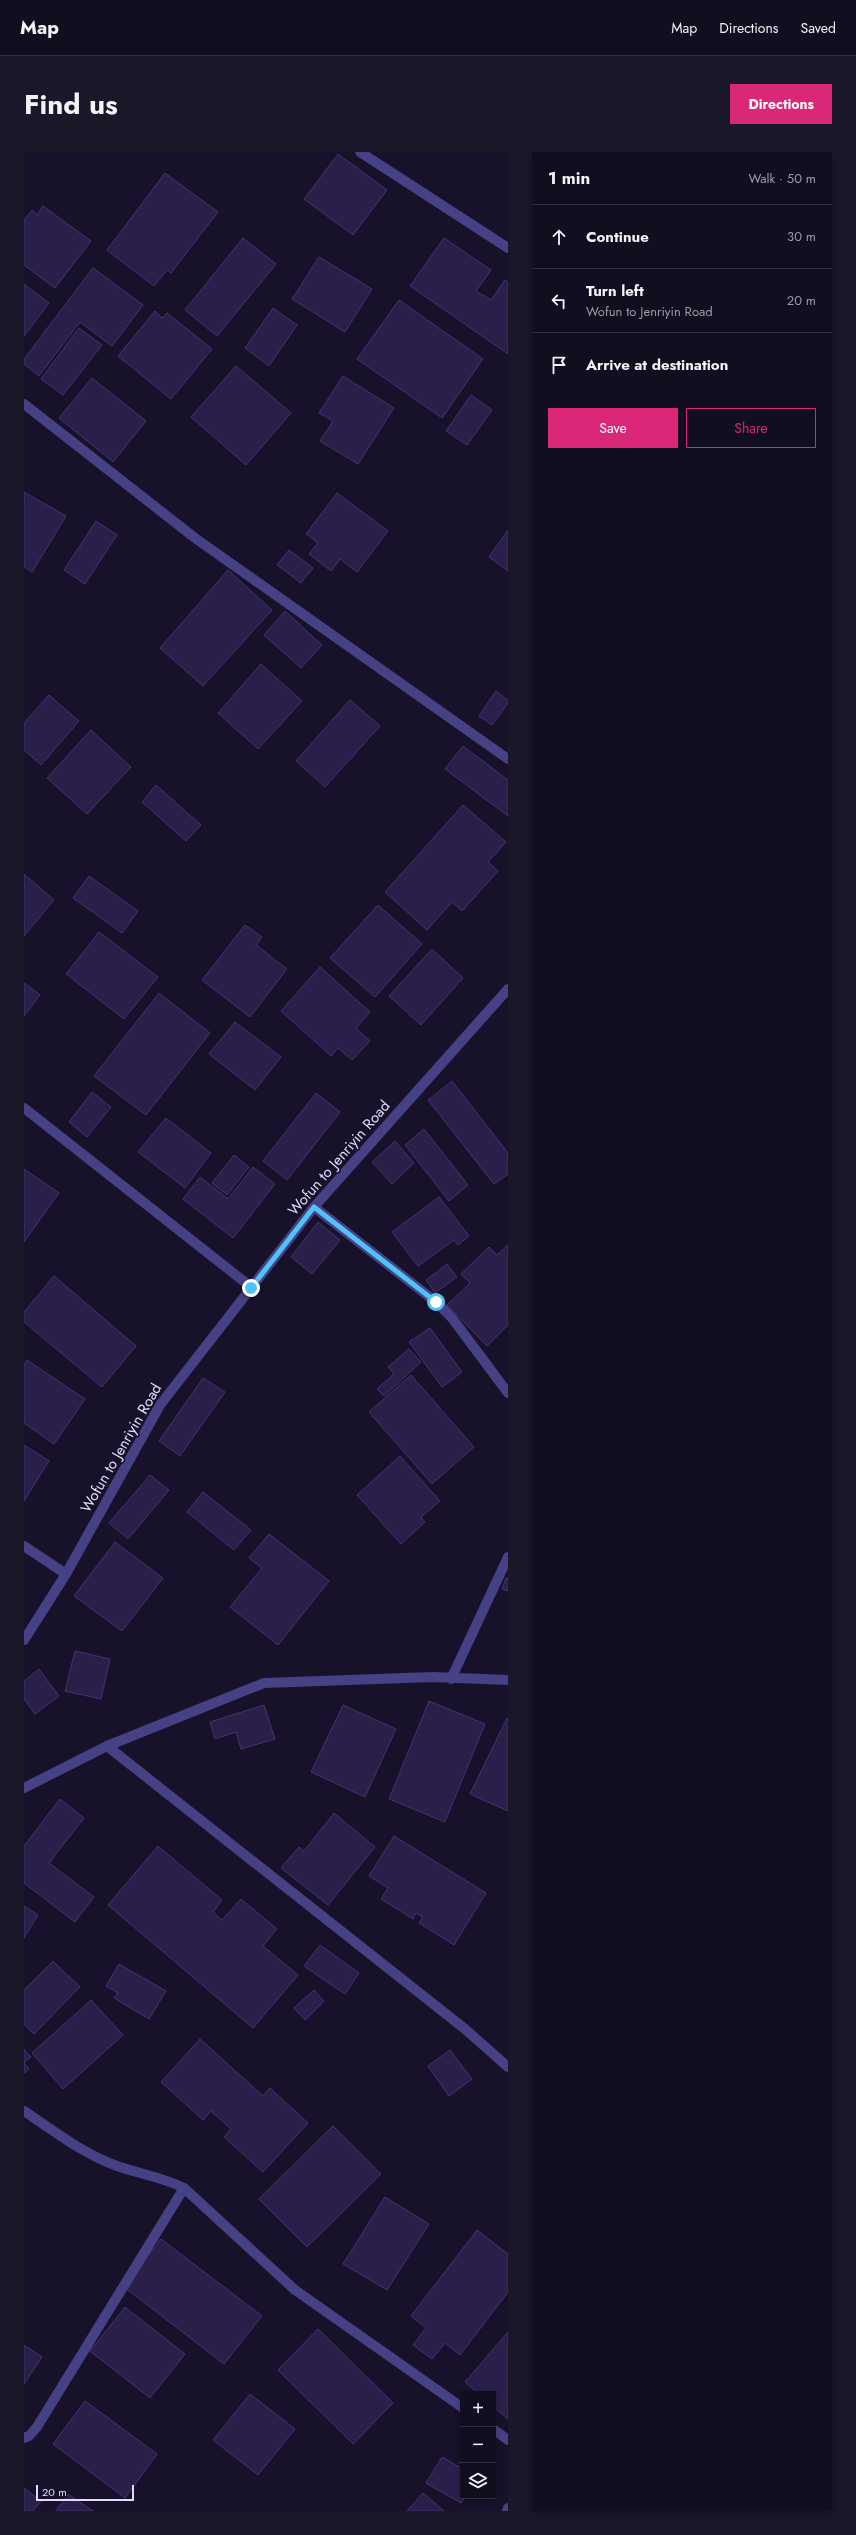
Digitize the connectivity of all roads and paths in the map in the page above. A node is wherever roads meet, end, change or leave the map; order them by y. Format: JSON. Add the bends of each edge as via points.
{"nodes":[{"id":1,"x":360,"y":152,"type":"edge"},
{"id":2,"x":508,"y":248,"type":"edge"},
{"id":3,"x":24,"y":404,"type":"edge"},
{"id":4,"x":508,"y":759,"type":"edge"},
{"id":5,"x":508,"y":989,"type":"edge"},
{"id":6,"x":24,"y":1108,"type":"edge"},
{"id":7,"x":314,"y":1207,"type":"junction"},
{"id":8,"x":251,"y":1288,"type":"junction"},
{"id":9,"x":508,"y":1393,"type":"edge"},
{"id":10,"x":24,"y":1546,"type":"edge"},
{"id":11,"x":508,"y":1557,"type":"edge"},
{"id":12,"x":66,"y":1574,"type":"junction"},
{"id":13,"x":24,"y":1640,"type":"edge"},
{"id":14,"x":451,"y":1679,"type":"junction"},
{"id":15,"x":508,"y":1680,"type":"edge"},
{"id":16,"x":106,"y":1746,"type":"junction"},
{"id":17,"x":24,"y":1788,"type":"edge"},
{"id":18,"x":508,"y":2067,"type":"edge"},
{"id":19,"x":24,"y":2111,"type":"edge"},
{"id":20,"x":184,"y":2188,"type":"junction"},
{"id":21,"x":460,"y":2406,"type":"edge"},
{"id":22,"x":496,"y":2431,"type":"edge"},
{"id":23,"x":24,"y":2438,"type":"edge"},
{"id":24,"x":508,"y":2440,"type":"edge"}],
"edges":[{"from":1,"to":2,"type":"street"},
{"from":3,"to":4,"type":"street","via":[[195,538]]},
{"from":5,"to":7,"type":"street","name":"Wofun to Jenriyin Road"},
{"from":6,"to":8,"type":"street"},
{"from":7,"to":8,"type":"street","name":"Wofun to Jenriyin Road"},
{"from":7,"to":9,"type":"street","via":[[436,1302],[452,1318]]},
{"from":8,"to":12,"type":"street","name":"Wofun to Jenriyin Road","via":[[160,1405]]},
{"from":10,"to":12,"type":"street"},
{"from":11,"to":14,"type":"street"},
{"from":12,"to":13,"type":"street","name":"Wofun to Jenriyin Road"},
{"from":14,"to":15,"type":"street"},
{"from":14,"to":16,"type":"street","via":[[434,1677],[264,1683]]},
{"from":16,"to":17,"type":"street"},
{"from":16,"to":18,"type":"street","via":[[465,2029]]},
{"from":19,"to":20,"type":"street","via":[[88,2153],[117,2166],[164,2178]]},
{"from":20,"to":21,"type":"street","via":[[295,2290]]},
{"from":20,"to":23,"type":"street","via":[[37,2427]]},
{"from":22,"to":24,"type":"street"}]}
